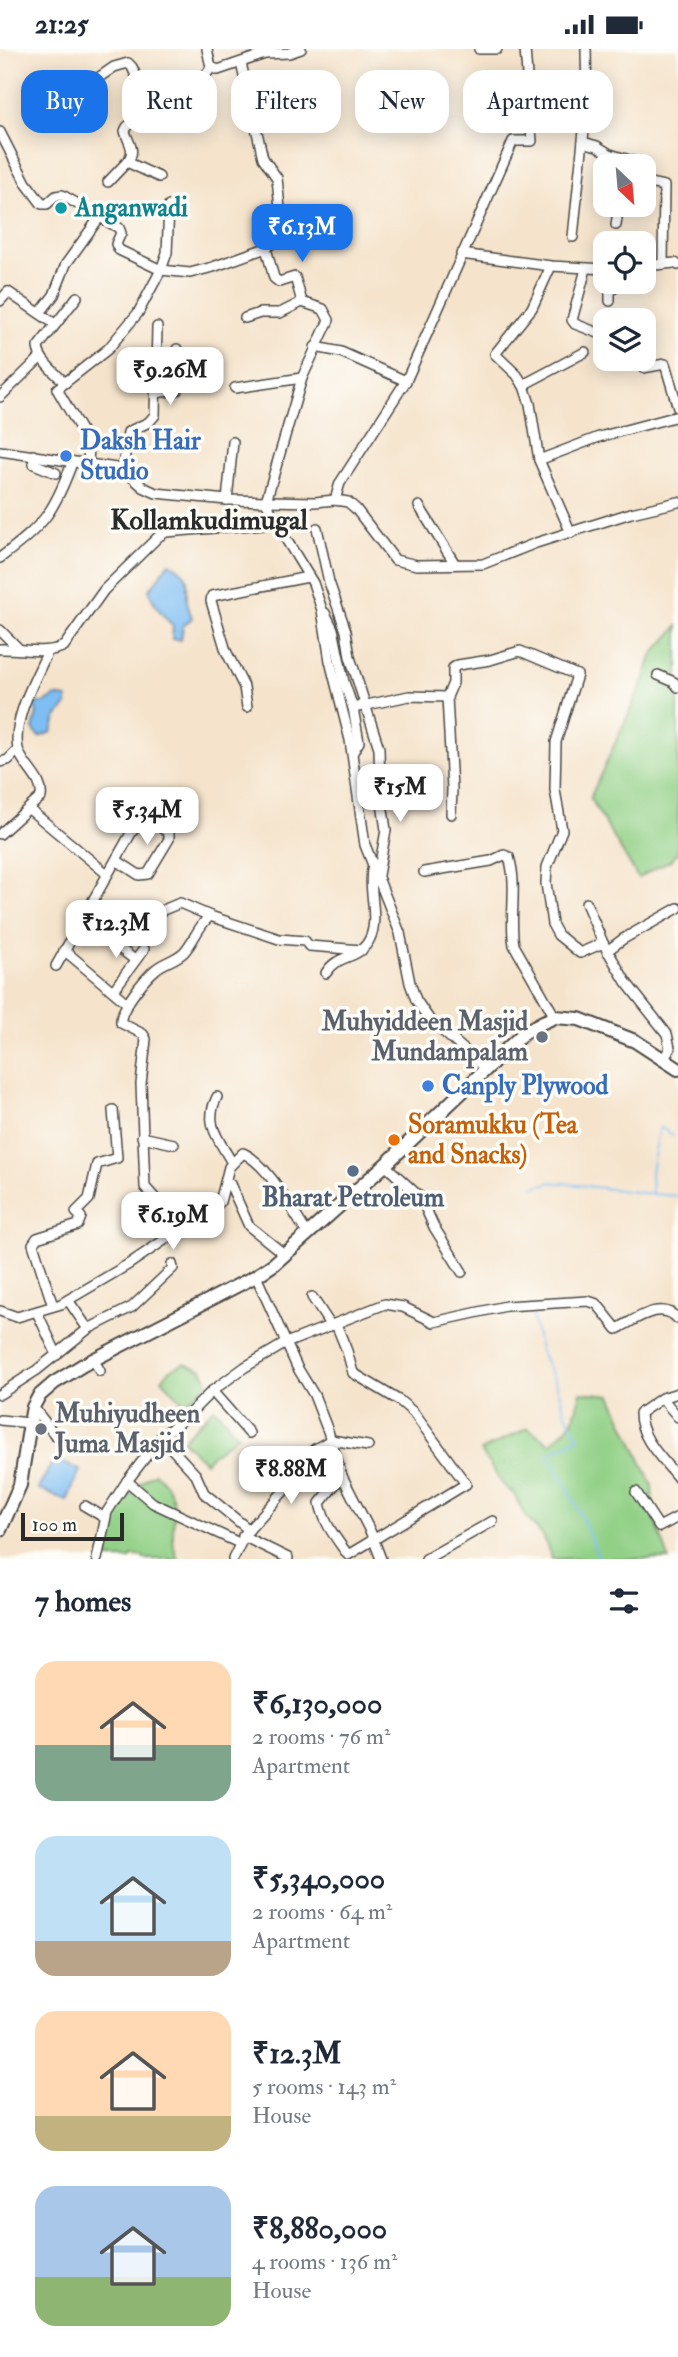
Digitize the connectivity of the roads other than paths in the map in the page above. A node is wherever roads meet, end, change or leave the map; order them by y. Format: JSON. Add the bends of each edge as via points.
{"nodes":[{"id":1,"x":207,"y":49,"type":"edge"},
{"id":2,"x":301,"y":49,"type":"edge"},
{"id":3,"x":479,"y":49,"type":"edge"},
{"id":4,"x":497,"y":49,"type":"edge"},
{"id":5,"x":525,"y":49,"type":"edge"},
{"id":6,"x":586,"y":49,"type":"edge"},
{"id":7,"x":241,"y":63,"type":"junction"},
{"id":8,"x":211,"y":67,"type":"junction"},
{"id":9,"x":132,"y":70,"type":"edge"},
{"id":10,"x":209,"y":70,"type":"edge"},
{"id":11,"x":108,"y":71,"type":"edge"},
{"id":12,"x":0,"y":132,"type":"edge"},
{"id":13,"x":126,"y":133,"type":"edge"},
{"id":14,"x":583,"y":142,"type":"junction"},
{"id":15,"x":610,"y":154,"type":"edge"},
{"id":16,"x":127,"y":162,"type":"junction"},
{"id":17,"x":159,"y":177,"type":"dead end"},
{"id":18,"x":108,"y":182,"type":"dead end"},
{"id":19,"x":656,"y":184,"type":"edge"},
{"id":20,"x":169,"y":206,"type":"dead end"},
{"id":21,"x":617,"y":217,"type":"edge"},
{"id":22,"x":99,"y":218,"type":"junction"},
{"id":23,"x":615,"y":225,"type":"dead end"},
{"id":24,"x":573,"y":237,"type":"dead end"},
{"id":25,"x":267,"y":248,"type":"junction"},
{"id":26,"x":461,"y":254,"type":"junction"},
{"id":27,"x":663,"y":264,"type":"junction"},
{"id":28,"x":656,"y":265,"type":"edge"},
{"id":29,"x":678,"y":265,"type":"edge"},
{"id":30,"x":551,"y":266,"type":"junction"},
{"id":31,"x":586,"y":269,"type":"junction"},
{"id":32,"x":593,"y":269,"type":"edge"},
{"id":33,"x":161,"y":270,"type":"junction"},
{"id":34,"x":610,"y":294,"type":"edge"},
{"id":35,"x":77,"y":297,"type":"dead end"},
{"id":36,"x":610,"y":301,"type":"dead end"},
{"id":37,"x":0,"y":302,"type":"edge"},
{"id":38,"x":302,"y":302,"type":"junction"},
{"id":39,"x":40,"y":313,"type":"junction"},
{"id":40,"x":245,"y":319,"type":"dead end"},
{"id":41,"x":55,"y":324,"type":"junction"},
{"id":42,"x":157,"y":327,"type":"dead end"},
{"id":43,"x":593,"y":331,"type":"edge"},
{"id":44,"x":315,"y":347,"type":"junction"},
{"id":45,"x":177,"y":349,"type":"dead end"},
{"id":46,"x":585,"y":352,"type":"dead end"},
{"id":47,"x":41,"y":358,"type":"junction"},
{"id":48,"x":656,"y":366,"type":"edge"},
{"id":49,"x":302,"y":378,"type":"junction"},
{"id":50,"x":406,"y":381,"type":"junction"},
{"id":51,"x":65,"y":383,"type":"junction"},
{"id":52,"x":523,"y":384,"type":"junction"},
{"id":53,"x":235,"y":387,"type":"dead end"},
{"id":54,"x":155,"y":393,"type":"junction"},
{"id":55,"x":0,"y":397,"type":"edge"},
{"id":56,"x":678,"y":408,"type":"edge"},
{"id":57,"x":678,"y":416,"type":"edge"},
{"id":58,"x":233,"y":442,"type":"dead end"},
{"id":59,"x":0,"y":451,"type":"edge"},
{"id":60,"x":33,"y":456,"type":"junction"},
{"id":61,"x":539,"y":460,"type":"junction"},
{"id":62,"x":72,"y":463,"type":"junction"},
{"id":63,"x":88,"y":465,"type":"junction"},
{"id":64,"x":123,"y":469,"type":"junction"},
{"id":65,"x":57,"y":473,"type":"dead end"},
{"id":66,"x":335,"y":499,"type":"junction"},
{"id":67,"x":227,"y":500,"type":"junction"},
{"id":68,"x":266,"y":501,"type":"junction"},
{"id":69,"x":678,"y":502,"type":"edge"},
{"id":70,"x":419,"y":506,"type":"dead end"},
{"id":71,"x":275,"y":523,"type":"junction"},
{"id":72,"x":317,"y":527,"type":"dead end"},
{"id":73,"x":571,"y":533,"type":"junction"},
{"id":74,"x":0,"y":558,"type":"edge"},
{"id":75,"x":455,"y":564,"type":"junction"},
{"id":76,"x":308,"y":577,"type":"junction"},
{"id":77,"x":322,"y":610,"type":"junction"},
{"id":78,"x":0,"y":629,"type":"edge"},
{"id":79,"x":18,"y":648,"type":"junction"},
{"id":80,"x":0,"y":649,"type":"edge"},
{"id":81,"x":48,"y":651,"type":"junction"},
{"id":82,"x":658,"y":675,"type":"dead end"},
{"id":83,"x":678,"y":687,"type":"edge"},
{"id":84,"x":447,"y":697,"type":"junction"},
{"id":85,"x":366,"y":705,"type":"junction"},
{"id":86,"x":247,"y":707,"type":"dead end"},
{"id":87,"x":353,"y":708,"type":"junction"},
{"id":88,"x":18,"y":750,"type":"junction"},
{"id":89,"x":353,"y":754,"type":"junction"},
{"id":90,"x":0,"y":762,"type":"edge"},
{"id":91,"x":148,"y":803,"type":"dead end"},
{"id":92,"x":29,"y":809,"type":"junction"},
{"id":93,"x":141,"y":814,"type":"junction"},
{"id":94,"x":451,"y":814,"type":"dead end"},
{"id":95,"x":0,"y":834,"type":"edge"},
{"id":96,"x":116,"y":860,"type":"junction"},
{"id":97,"x":373,"y":865,"type":"junction"},
{"id":98,"x":424,"y":872,"type":"dead end"},
{"id":99,"x":107,"y":874,"type":"junction"},
{"id":100,"x":378,"y":875,"type":"junction"},
{"id":101,"x":586,"y":903,"type":"dead end"},
{"id":102,"x":678,"y":908,"type":"edge"},
{"id":103,"x":156,"y":913,"type":"dead end"},
{"id":104,"x":210,"y":916,"type":"junction"},
{"id":105,"x":82,"y":919,"type":"junction"},
{"id":106,"x":605,"y":947,"type":"junction"},
{"id":107,"x":144,"y":949,"type":"dead end"},
{"id":108,"x":64,"y":950,"type":"junction"},
{"id":109,"x":362,"y":950,"type":"junction"},
{"id":110,"x":135,"y":960,"type":"junction"},
{"id":111,"x":56,"y":966,"type":"dead end"},
{"id":112,"x":326,"y":973,"type":"dead end"},
{"id":113,"x":113,"y":991,"type":"junction"},
{"id":114,"x":128,"y":1004,"type":"junction"},
{"id":115,"x":555,"y":1017,"type":"junction"},
{"id":116,"x":664,"y":1059,"type":"junction"},
{"id":117,"x":485,"y":1069,"type":"junction"},
{"id":118,"x":678,"y":1069,"type":"edge"},
{"id":119,"x":217,"y":1097,"type":"dead end"},
{"id":120,"x":113,"y":1110,"type":"dead end"},
{"id":121,"x":142,"y":1137,"type":"junction"},
{"id":122,"x":174,"y":1144,"type":"dead end"},
{"id":123,"x":232,"y":1163,"type":"junction"},
{"id":124,"x":385,"y":1165,"type":"junction"},
{"id":125,"x":230,"y":1184,"type":"dead end"},
{"id":126,"x":182,"y":1227,"type":"junction"},
{"id":127,"x":307,"y":1233,"type":"junction"},
{"id":128,"x":284,"y":1254,"type":"junction"},
{"id":129,"x":172,"y":1264,"type":"dead end"},
{"id":130,"x":462,"y":1272,"type":"dead end"},
{"id":131,"x":256,"y":1276,"type":"junction"},
{"id":132,"x":312,"y":1297,"type":"dead end"},
{"id":133,"x":68,"y":1300,"type":"junction"},
{"id":134,"x":53,"y":1306,"type":"junction"},
{"id":135,"x":0,"y":1311,"type":"edge"},
{"id":136,"x":37,"y":1313,"type":"junction"},
{"id":137,"x":678,"y":1319,"type":"edge"},
{"id":138,"x":333,"y":1325,"type":"junction"},
{"id":139,"x":88,"y":1329,"type":"junction"},
{"id":140,"x":286,"y":1343,"type":"junction"},
{"id":141,"x":57,"y":1355,"type":"junction"},
{"id":142,"x":212,"y":1391,"type":"junction"},
{"id":143,"x":678,"y":1393,"type":"edge"},
{"id":144,"x":0,"y":1394,"type":"edge"},
{"id":145,"x":662,"y":1398,"type":"junction"},
{"id":146,"x":33,"y":1407,"type":"junction"},
{"id":147,"x":678,"y":1417,"type":"edge"},
{"id":148,"x":0,"y":1420,"type":"edge"},
{"id":149,"x":30,"y":1423,"type":"junction"},
{"id":150,"x":249,"y":1433,"type":"dead end"},
{"id":151,"x":161,"y":1437,"type":"junction"},
{"id":152,"x":64,"y":1440,"type":"dead end"},
{"id":153,"x":331,"y":1440,"type":"junction"},
{"id":154,"x":368,"y":1446,"type":"dead end"},
{"id":155,"x":342,"y":1476,"type":"junction"},
{"id":156,"x":678,"y":1478,"type":"edge"},
{"id":157,"x":127,"y":1481,"type":"junction"},
{"id":158,"x":636,"y":1492,"type":"dead end"},
{"id":159,"x":85,"y":1506,"type":"dead end"},
{"id":160,"x":678,"y":1517,"type":"edge"},
{"id":161,"x":105,"y":1518,"type":"junction"},
{"id":162,"x":493,"y":1521,"type":"dead end"},
{"id":163,"x":0,"y":1530,"type":"edge"},
{"id":164,"x":244,"y":1536,"type":"junction"},
{"id":165,"x":374,"y":1540,"type":"junction"},
{"id":166,"x":288,"y":1558,"type":"edge"},
{"id":167,"x":97,"y":1559,"type":"edge"},
{"id":168,"x":233,"y":1559,"type":"edge"},
{"id":169,"x":381,"y":1559,"type":"edge"},
{"id":170,"x":426,"y":1559,"type":"edge"}],
"edges":[{"from":1,"to":8,"type":"street"},
{"from":2,"to":7,"type":"street"},
{"from":3,"to":4,"type":"street"},
{"from":5,"to":26,"type":"street","via":[[532,141],[513,141]]},
{"from":6,"to":14,"type":"street"},
{"from":7,"to":8,"type":"street","via":[[218,70]]},
{"from":7,"to":25,"type":"street","via":[[263,158],[275,172],[281,196],[282,229],[278,240]]},
{"from":8,"to":10,"type":"street"},
{"from":9,"to":11,"type":"street","via":[[128,63]]},
{"from":12,"to":22,"type":"street","via":[[42,204],[62,195]]},
{"from":13,"to":16,"type":"street","via":[[132,151]]},
{"from":14,"to":15,"type":"street"},
{"from":14,"to":24,"type":"street"},
{"from":16,"to":17,"type":"street"},
{"from":16,"to":18,"type":"street"},
{"from":19,"to":27,"type":"street","via":[[664,186]]},
{"from":20,"to":33,"type":"street","via":[[167,253]]},
{"from":21,"to":23,"type":"street"},
{"from":22,"to":33,"type":"street","via":[[121,230],[116,244],[119,250]]},
{"from":22,"to":39,"type":"street","via":[[66,264],[54,295]]},
{"from":25,"to":33,"type":"street","via":[[201,271]]},
{"from":25,"to":38,"type":"street","via":[[274,278],[279,282],[295,277]]},
{"from":26,"to":30,"type":"street"},
{"from":26,"to":50,"type":"street"},
{"from":27,"to":28,"type":"street"},
{"from":27,"to":29,"type":"street"},
{"from":30,"to":31,"type":"street"},
{"from":30,"to":52,"type":"street","via":[[532,308],[495,354]]},
{"from":31,"to":32,"type":"street"},
{"from":31,"to":43,"type":"street","via":[[572,320]]},
{"from":33,"to":51,"type":"street","via":[[138,313],[108,349]]},
{"from":34,"to":36,"type":"street"},
{"from":35,"to":41,"type":"street"},
{"from":37,"to":39,"type":"street","via":[[8,292]]},
{"from":38,"to":40,"type":"street","via":[[280,313]]},
{"from":38,"to":44,"type":"street","via":[[323,309],[329,320]]},
{"from":39,"to":41,"type":"street"},
{"from":41,"to":47,"type":"street","via":[[38,347]]},
{"from":42,"to":54,"type":"street"},
{"from":44,"to":49,"type":"street"},
{"from":44,"to":50,"type":"street","via":[[341,352]]},
{"from":45,"to":54,"type":"street","via":[[177,390]]},
{"from":46,"to":52,"type":"street"},
{"from":47,"to":51,"type":"street"},
{"from":47,"to":55,"type":"street"},
{"from":48,"to":56,"type":"street","via":[[665,364]]},
{"from":49,"to":53,"type":"street"},
{"from":49,"to":68,"type":"street"},
{"from":50,"to":66,"type":"street","via":[[340,483]]},
{"from":51,"to":63,"type":"street","via":[[57,389],[89,444]]},
{"from":52,"to":61,"type":"street"},
{"from":54,"to":64,"type":"street","via":[[153,419],[126,436]]},
{"from":57,"to":61,"type":"street","via":[[599,437]]},
{"from":58,"to":67,"type":"street"},
{"from":59,"to":60,"type":"street"},
{"from":60,"to":62,"type":"street"},
{"from":60,"to":65,"type":"street","via":[[34,464]]},
{"from":61,"to":73,"type":"street"},
{"from":62,"to":63,"type":"street"},
{"from":62,"to":74,"type":"street","via":[[50,513]]},
{"from":63,"to":64,"type":"street"},
{"from":64,"to":67,"type":"street","via":[[156,493]]},
{"from":66,"to":68,"type":"street"},
{"from":66,"to":75,"type":"street","via":[[356,509],[395,560],[417,565]]},
{"from":67,"to":68,"type":"street"},
{"from":68,"to":71,"type":"street"},
{"from":69,"to":73,"type":"street"},
{"from":70,"to":75,"type":"street"},
{"from":71,"to":76,"type":"street"},
{"from":71,"to":81,"type":"street","via":[[166,532],[104,590],[69,641]]},
{"from":72,"to":85,"type":"street"},
{"from":73,"to":75,"type":"street","via":[[483,564]]},
{"from":76,"to":77,"type":"street"},
{"from":76,"to":86,"type":"street","via":[[212,596]]},
{"from":77,"to":87,"type":"street","via":[[333,629]]},
{"from":77,"to":89,"type":"street"},
{"from":78,"to":79,"type":"street"},
{"from":79,"to":80,"type":"street"},
{"from":79,"to":81,"type":"street"},
{"from":81,"to":88,"type":"street","via":[[21,716]]},
{"from":82,"to":83,"type":"street"},
{"from":84,"to":85,"type":"street","via":[[409,696]]},
{"from":84,"to":94,"type":"street"},
{"from":84,"to":106,"type":"street","via":[[458,664],[520,651],[576,675],[556,741],[555,790],[562,830],[547,867],[548,908],[558,935],[580,953]]},
{"from":85,"to":87,"type":"street"},
{"from":85,"to":100,"type":"street","via":[[379,748],[386,830]]},
{"from":87,"to":89,"type":"street","via":[[359,742]]},
{"from":88,"to":90,"type":"street"},
{"from":88,"to":92,"type":"street","via":[[43,792]]},
{"from":89,"to":97,"type":"street","via":[[361,826]]},
{"from":91,"to":93,"type":"street"},
{"from":92,"to":95,"type":"street"},
{"from":92,"to":99,"type":"street"},
{"from":93,"to":96,"type":"street"},
{"from":93,"to":96,"type":"street","via":[[169,833],[169,839],[148,874],[139,875]]},
{"from":96,"to":99,"type":"street"},
{"from":97,"to":100,"type":"street"},
{"from":97,"to":109,"type":"street","via":[[372,934]]},
{"from":98,"to":115,"type":"street","via":[[509,857],[514,883],[514,945]]},
{"from":99,"to":105,"type":"street"},
{"from":100,"to":117,"type":"street","via":[[400,933],[416,1000],[429,1020]]},
{"from":101,"to":106,"type":"street"},
{"from":102,"to":106,"type":"street"},
{"from":103,"to":104,"type":"street","via":[[180,903]]},
{"from":104,"to":109,"type":"street","via":[[279,939],[305,941],[309,946]]},
{"from":104,"to":114,"type":"street","via":[[184,951],[158,967]]},
{"from":105,"to":108,"type":"street"},
{"from":105,"to":110,"type":"street"},
{"from":106,"to":116,"type":"street","via":[[667,1034],[670,1048]]},
{"from":107,"to":110,"type":"street"},
{"from":108,"to":111,"type":"street"},
{"from":108,"to":113,"type":"street"},
{"from":109,"to":112,"type":"street","via":[[332,964]]},
{"from":110,"to":113,"type":"street"},
{"from":113,"to":114,"type":"street"},
{"from":114,"to":121,"type":"street","via":[[121,1023],[146,1039]]},
{"from":115,"to":116,"type":"main road","via":[[579,1019],[606,1029]]},
{"from":115,"to":117,"type":"main road","via":[[525,1032]]},
{"from":116,"to":118,"type":"main road"},
{"from":117,"to":124,"type":"main road"},
{"from":119,"to":123,"type":"street","via":[[210,1123]]},
{"from":120,"to":134,"type":"street","via":[[117,1158],[97,1164],[89,1199],[76,1212],[81,1217],[78,1225],[37,1238],[33,1244]]},
{"from":121,"to":122,"type":"street"},
{"from":121,"to":126,"type":"street","via":[[145,1187]]},
{"from":123,"to":126,"type":"street","via":[[215,1209]]},
{"from":123,"to":127,"type":"street","via":[[243,1153],[250,1156]]},
{"from":124,"to":127,"type":"main road"},
{"from":124,"to":130,"type":"street","via":[[421,1198]]},
{"from":125,"to":128,"type":"street","via":[[249,1226]]},
{"from":126,"to":133,"type":"street"},
{"from":127,"to":128,"type":"main road"},
{"from":128,"to":131,"type":"main road"},
{"from":129,"to":139,"type":"street","via":[[132,1307]]},
{"from":131,"to":140,"type":"street"},
{"from":131,"to":146,"type":"main road","via":[[97,1365],[54,1383]]},
{"from":132,"to":138,"type":"street"},
{"from":133,"to":134,"type":"street"},
{"from":133,"to":139,"type":"street"},
{"from":134,"to":136,"type":"street"},
{"from":135,"to":136,"type":"street","via":[[17,1317]]},
{"from":136,"to":141,"type":"street"},
{"from":137,"to":138,"type":"street","via":[[668,1311],[651,1311],[617,1329],[597,1304],[587,1301],[506,1306],[434,1322],[385,1304]]},
{"from":138,"to":140,"type":"street"},
{"from":138,"to":165,"type":"street","via":[[353,1374],[413,1412],[466,1485]]},
{"from":139,"to":141,"type":"street"},
{"from":140,"to":142,"type":"street"},
{"from":140,"to":153,"type":"street","via":[[314,1395]]},
{"from":141,"to":144,"type":"street"},
{"from":142,"to":150,"type":"street"},
{"from":142,"to":151,"type":"street"},
{"from":143,"to":145,"type":"street"},
{"from":145,"to":147,"type":"street"},
{"from":145,"to":156,"type":"street","via":[[640,1413],[640,1424]]},
{"from":146,"to":149,"type":"main road"},
{"from":146,"to":152,"type":"street"},
{"from":148,"to":149,"type":"street"},
{"from":149,"to":163,"type":"main road","via":[[20,1485]]},
{"from":151,"to":157,"type":"street"},
{"from":151,"to":164,"type":"street"},
{"from":153,"to":154,"type":"street"},
{"from":153,"to":155,"type":"street"},
{"from":153,"to":164,"type":"street","via":[[302,1459],[292,1482]]},
{"from":155,"to":165,"type":"street"},
{"from":155,"to":165,"type":"street","via":[[320,1503],[330,1531],[348,1555]]},
{"from":157,"to":161,"type":"street"},
{"from":157,"to":164,"type":"street","via":[[153,1503]]},
{"from":158,"to":160,"type":"street","via":[[659,1527]]},
{"from":159,"to":161,"type":"street"},
{"from":161,"to":167,"type":"street"},
{"from":162,"to":170,"type":"street"},
{"from":164,"to":166,"type":"street"},
{"from":164,"to":168,"type":"street"},
{"from":165,"to":169,"type":"street"}]}
